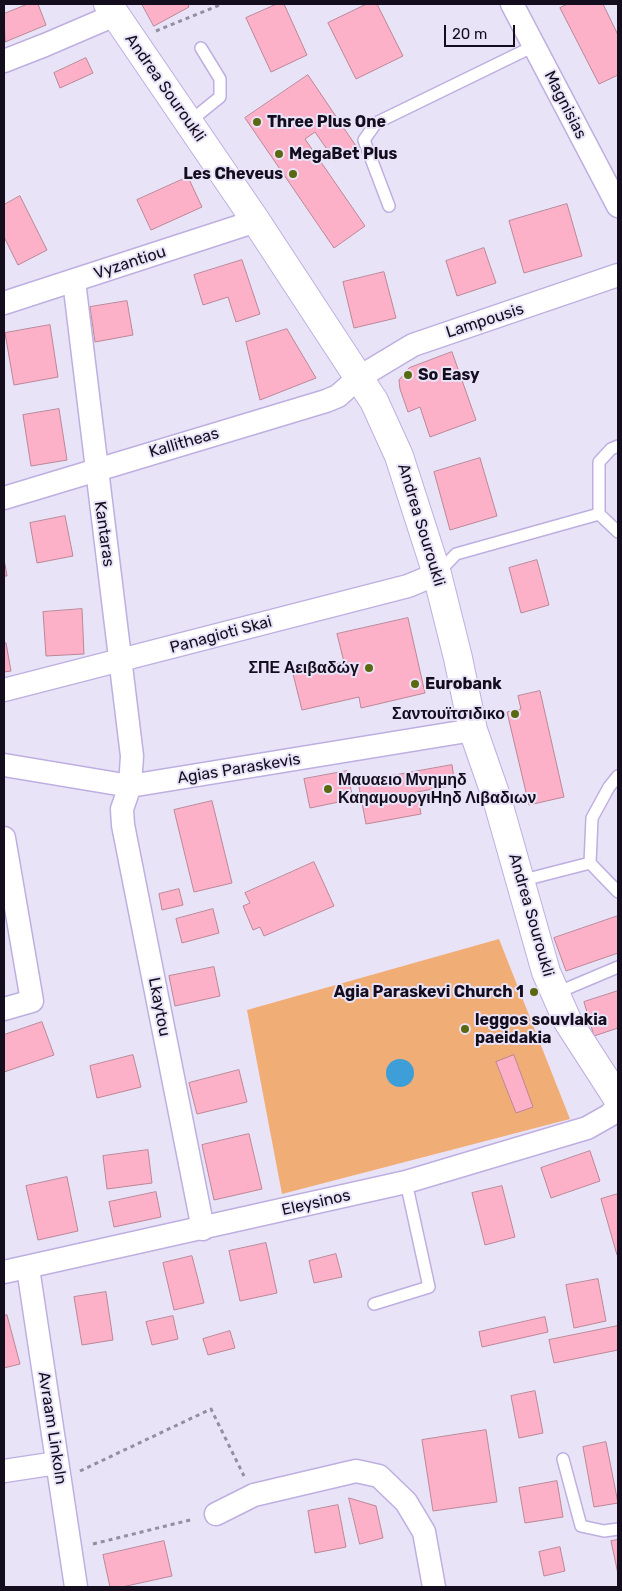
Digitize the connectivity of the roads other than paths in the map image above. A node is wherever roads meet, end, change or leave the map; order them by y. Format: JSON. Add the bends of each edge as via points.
{"nodes":[{"id":1,"x":513,"y":4,"type":"edge"},
{"id":2,"x":111,"y":9,"type":"edge"},
{"id":3,"x":534,"y":46,"type":"junction"},
{"id":4,"x":201,"y":48,"type":"dead end"},
{"id":5,"x":4,"y":61,"type":"edge"},
{"id":6,"x":189,"y":122,"type":"junction"},
{"id":7,"x":389,"y":206,"type":"dead end"},
{"id":8,"x":618,"y":206,"type":"edge"},
{"id":9,"x":256,"y":221,"type":"junction"},
{"id":10,"x":618,"y":275,"type":"edge"},
{"id":11,"x":74,"y":281,"type":"junction"},
{"id":12,"x":4,"y":303,"type":"edge"},
{"id":13,"x":358,"y":378,"type":"junction"},
{"id":14,"x":618,"y":446,"type":"edge"},
{"id":15,"x":95,"y":470,"type":"junction"},
{"id":16,"x":4,"y":498,"type":"edge"},
{"id":17,"x":599,"y":514,"type":"junction"},
{"id":18,"x":618,"y":532,"type":"edge"},
{"id":19,"x":437,"y":574,"type":"junction"},
{"id":20,"x":121,"y":662,"type":"junction"},
{"id":21,"x":4,"y":690,"type":"edge"},
{"id":22,"x":473,"y":730,"type":"junction"},
{"id":23,"x":4,"y":765,"type":"edge"},
{"id":24,"x":618,"y":776,"type":"edge"},
{"id":25,"x":130,"y":786,"type":"junction"},
{"id":26,"x":4,"y":838,"type":"edge"},
{"id":27,"x":590,"y":863,"type":"junction"},
{"id":28,"x":520,"y":881,"type":"junction"},
{"id":29,"x":618,"y":892,"type":"edge"},
{"id":30,"x":618,"y":967,"type":"edge"},
{"id":31,"x":554,"y":994,"type":"junction"},
{"id":32,"x":4,"y":1009,"type":"edge"},
{"id":33,"x":618,"y":1099,"type":"edge"},
{"id":34,"x":618,"y":1105,"type":"edge"},
{"id":35,"x":406,"y":1182,"type":"junction"},
{"id":36,"x":203,"y":1229,"type":"junction"},
{"id":37,"x":28,"y":1268,"type":"junction"},
{"id":38,"x":4,"y":1272,"type":"edge"},
{"id":39,"x":374,"y":1304,"type":"dead end"},
{"id":40,"x":563,"y":1459,"type":"dead end"},
{"id":41,"x":4,"y":1471,"type":"edge"},
{"id":42,"x":58,"y":1472,"type":"junction"},
{"id":43,"x":216,"y":1514,"type":"road end"},
{"id":44,"x":618,"y":1529,"type":"edge"},
{"id":45,"x":76,"y":1587,"type":"edge"},
{"id":46,"x":434,"y":1587,"type":"edge"}],
"edges":[{"from":1,"to":3,"type":"street","name":"Magnisias"},
{"from":2,"to":5,"type":"street","via":[[54,42]]},
{"from":2,"to":6,"type":"main road","name":"Andrea Souroukli"},
{"from":3,"to":7,"type":"lane","via":[[376,123],[364,140]]},
{"from":3,"to":8,"type":"street","name":"Magnisias"},
{"from":4,"to":6,"type":"lane","via":[[220,79],[220,97]]},
{"from":6,"to":9,"type":"main road","name":"Andrea Souroukli"},
{"from":9,"to":11,"type":"street","name":"Vyzantiou"},
{"from":9,"to":13,"type":"main road","name":"Andrea Souroukli"},
{"from":10,"to":13,"type":"street","name":"Lampousis","via":[[413,345]]},
{"from":11,"to":12,"type":"street","name":"Vyzantiou"},
{"from":11,"to":15,"type":"street","name":"Kantaras"},
{"from":13,"to":15,"type":"street","name":"Kallitheas","via":[[326,402]]},
{"from":13,"to":19,"type":"main road","name":"Andrea Souroukli","via":[[374,401],[399,456]]},
{"from":14,"to":17,"type":"lane","via":[[611,448],[599,462]]},
{"from":15,"to":16,"type":"street","name":"Kallitheas"},
{"from":15,"to":20,"type":"street","name":"Kantaras"},
{"from":17,"to":18,"type":"lane"},
{"from":17,"to":19,"type":"lane","via":[[456,554]]},
{"from":19,"to":20,"type":"street","name":"Panagioti Skai","via":[[408,586]]},
{"from":19,"to":22,"type":"main road","name":"Andrea Souroukli"},
{"from":20,"to":21,"type":"street","name":"Panagioti Skai"},
{"from":20,"to":25,"type":"street","name":"Kantaras","via":[[132,756]]},
{"from":22,"to":25,"type":"street","name":"Agias Paraskevis"},
{"from":22,"to":28,"type":"main road","name":"Andrea Souroukli"},
{"from":23,"to":25,"type":"street","name":"Agias Paraskevis"},
{"from":24,"to":27,"type":"lane","via":[[592,818]]},
{"from":25,"to":36,"type":"street","name":"Lkaytou","via":[[122,809],[122,825]]},
{"from":26,"to":32,"type":"street","via":[[32,1001]]},
{"from":27,"to":28,"type":"lane"},
{"from":27,"to":29,"type":"lane"},
{"from":28,"to":31,"type":"main road","name":"Andrea Souroukli"},
{"from":30,"to":31,"type":"lane"},
{"from":31,"to":33,"type":"main road","name":"Andrea Souroukli","via":[[582,1045]]},
{"from":34,"to":35,"type":"street","name":"Eleysinos","via":[[610,1115],[588,1128]]},
{"from":35,"to":36,"type":"street","name":"Eleysinos"},
{"from":35,"to":39,"type":"lane","via":[[429,1286]]},
{"from":36,"to":37,"type":"street","name":"Eleysinos"},
{"from":37,"to":38,"type":"street","name":"Eleysinos"},
{"from":37,"to":42,"type":"street","name":"Avraam Linkoln"},
{"from":40,"to":44,"type":"lane","via":[[581,1526],[604,1531]]},
{"from":41,"to":42,"type":"street"},
{"from":42,"to":45,"type":"street","name":"Avraam Linkoln"},
{"from":43,"to":46,"type":"street","via":[[254,1496],[356,1471],[379,1476],[406,1502],[424,1532]]}]}
